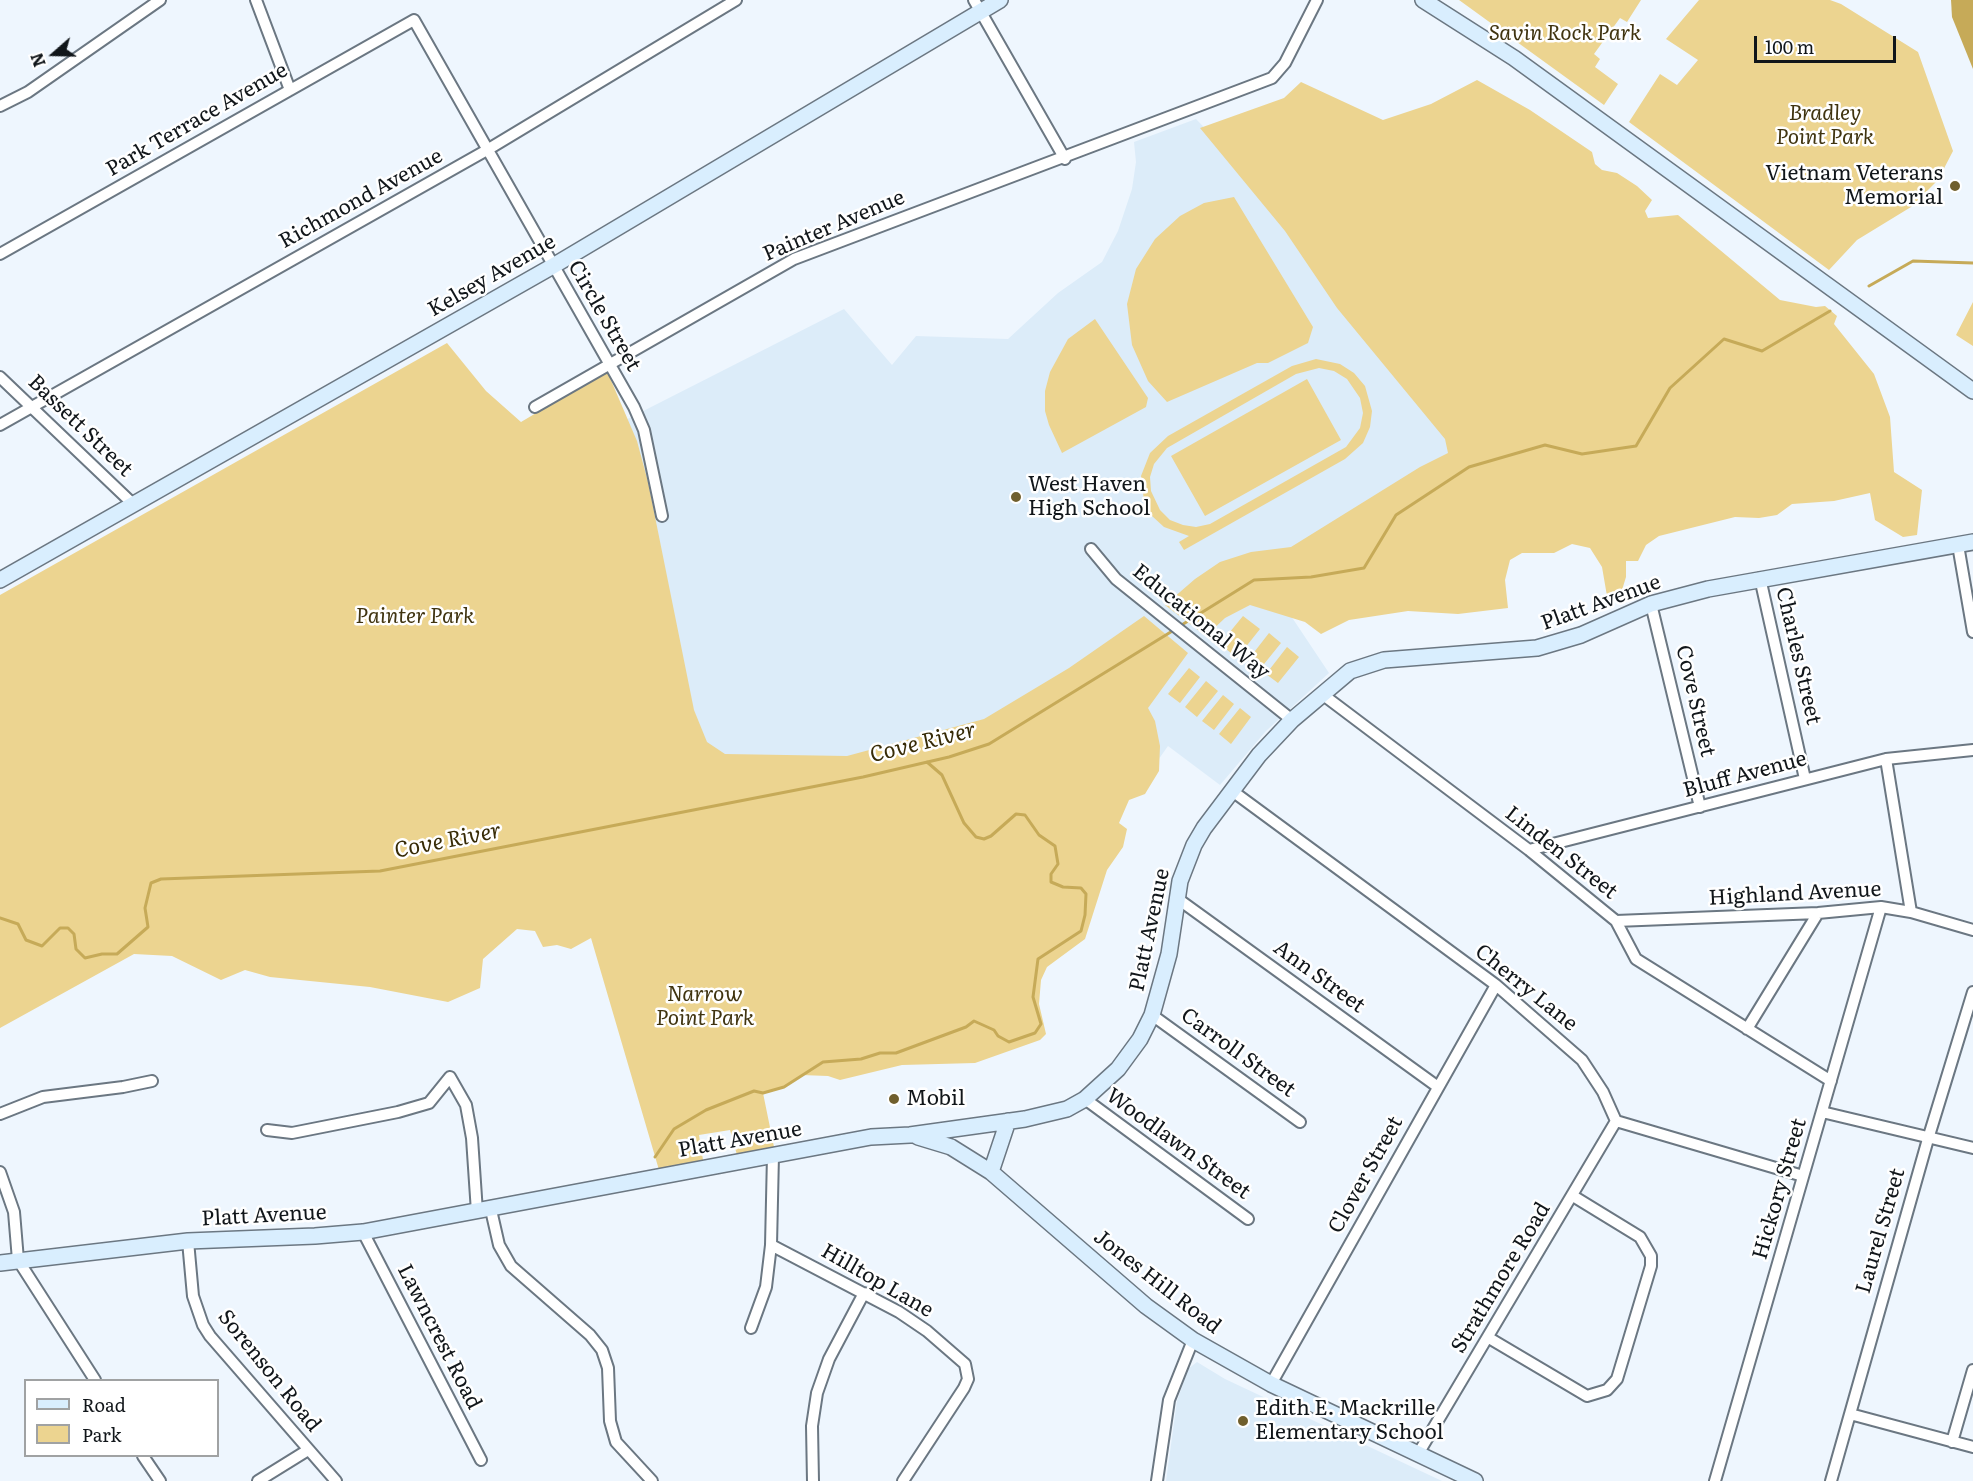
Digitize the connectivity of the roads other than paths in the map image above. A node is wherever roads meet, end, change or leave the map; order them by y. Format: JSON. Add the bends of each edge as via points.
{"nodes":[{"id":1,"x":160,"y":0,"type":"edge"},
{"id":2,"x":256,"y":0,"type":"edge"},
{"id":3,"x":736,"y":0,"type":"edge"},
{"id":4,"x":1000,"y":0,"type":"edge"},
{"id":5,"x":1317,"y":0,"type":"edge"},
{"id":6,"x":1423,"y":0,"type":"edge"},
{"id":7,"x":978,"y":5,"type":"edge"},
{"id":8,"x":414,"y":20,"type":"joint"},
{"id":9,"x":290,"y":90,"type":"junction"},
{"id":10,"x":0,"y":106,"type":"edge"},
{"id":11,"x":487,"y":150,"type":"junction"},
{"id":12,"x":1065,"y":159,"type":"junction"},
{"id":13,"x":0,"y":254,"type":"edge"},
{"id":14,"x":553,"y":266,"type":"junction"},
{"id":15,"x":609,"y":363,"type":"junction"},
{"id":16,"x":0,"y":377,"type":"edge"},
{"id":17,"x":1973,"y":391,"type":"edge"},
{"id":18,"x":32,"y":407,"type":"junction"},
{"id":19,"x":535,"y":407,"type":"dead end"},
{"id":20,"x":0,"y":425,"type":"edge"},
{"id":21,"x":134,"y":504,"type":"junction"},
{"id":22,"x":662,"y":516,"type":"dead end"},
{"id":23,"x":1966,"y":543,"type":"edge"},
{"id":24,"x":1091,"y":549,"type":"dead end"},
{"id":25,"x":1760,"y":578,"type":"junction"},
{"id":26,"x":0,"y":580,"type":"edge"},
{"id":27,"x":1652,"y":604,"type":"junction"},
{"id":28,"x":1973,"y":632,"type":"edge"},
{"id":29,"x":1322,"y":694,"type":"junction"},
{"id":30,"x":1292,"y":720,"type":"junction"},
{"id":31,"x":1973,"y":750,"type":"edge"},
{"id":32,"x":1886,"y":759,"type":"junction"},
{"id":33,"x":1805,"y":779,"type":"junction"},
{"id":34,"x":1231,"y":790,"type":"junction"},
{"id":35,"x":1700,"y":807,"type":"junction"},
{"id":36,"x":1529,"y":850,"type":"junction"},
{"id":37,"x":1178,"y":899,"type":"junction"},
{"id":38,"x":1881,"y":908,"type":"junction"},
{"id":39,"x":1911,"y":912,"type":"junction"},
{"id":40,"x":1818,"y":913,"type":"junction"},
{"id":41,"x":1616,"y":921,"type":"junction"},
{"id":42,"x":1973,"y":930,"type":"edge"},
{"id":43,"x":1496,"y":985,"type":"junction"},
{"id":44,"x":1973,"y":992,"type":"edge"},
{"id":45,"x":1152,"y":1015,"type":"junction"},
{"id":46,"x":1746,"y":1029,"type":"junction"},
{"id":47,"x":152,"y":1081,"type":"dead end"},
{"id":48,"x":1831,"y":1082,"type":"junction"},
{"id":49,"x":1438,"y":1087,"type":"junction"},
{"id":50,"x":1086,"y":1099,"type":"junction"},
{"id":51,"x":1822,"y":1112,"type":"junction"},
{"id":52,"x":0,"y":1114,"type":"edge"},
{"id":53,"x":1008,"y":1121,"type":"junction"},
{"id":54,"x":1616,"y":1121,"type":"junction"},
{"id":55,"x":1300,"y":1122,"type":"dead end"},
{"id":56,"x":267,"y":1130,"type":"dead end"},
{"id":57,"x":910,"y":1135,"type":"junction"},
{"id":58,"x":1928,"y":1139,"type":"junction"},
{"id":59,"x":1973,"y":1148,"type":"edge"},
{"id":60,"x":772,"y":1155,"type":"junction"},
{"id":61,"x":0,"y":1172,"type":"edge"},
{"id":62,"x":991,"y":1172,"type":"junction"},
{"id":63,"x":1803,"y":1176,"type":"junction"},
{"id":64,"x":1573,"y":1197,"type":"junction"},
{"id":65,"x":484,"y":1211,"type":"junction"},
{"id":66,"x":1248,"y":1219,"type":"dead end"},
{"id":67,"x":363,"y":1232,"type":"junction"},
{"id":68,"x":188,"y":1241,"type":"junction"},
{"id":69,"x":771,"y":1245,"type":"junction"},
{"id":70,"x":18,"y":1260,"type":"junction"},
{"id":71,"x":0,"y":1263,"type":"edge"},
{"id":72,"x":864,"y":1293,"type":"junction"},
{"id":73,"x":751,"y":1328,"type":"dead end"},
{"id":74,"x":1489,"y":1338,"type":"junction"},
{"id":75,"x":1192,"y":1340,"type":"junction"},
{"id":76,"x":1973,"y":1370,"type":"edge"},
{"id":77,"x":94,"y":1379,"type":"edge"},
{"id":78,"x":1271,"y":1384,"type":"junction"},
{"id":79,"x":1850,"y":1414,"type":"junction"},
{"id":80,"x":1952,"y":1442,"type":"junction"},
{"id":81,"x":1973,"y":1447,"type":"edge"},
{"id":82,"x":308,"y":1450,"type":"junction"},
{"id":83,"x":1418,"y":1454,"type":"junction"},
{"id":84,"x":144,"y":1457,"type":"edge"},
{"id":85,"x":481,"y":1460,"type":"dead end"},
{"id":86,"x":159,"y":1481,"type":"edge"},
{"id":87,"x":258,"y":1481,"type":"edge"},
{"id":88,"x":336,"y":1481,"type":"edge"},
{"id":89,"x":652,"y":1481,"type":"edge"},
{"id":90,"x":813,"y":1481,"type":"edge"},
{"id":91,"x":903,"y":1481,"type":"edge"},
{"id":92,"x":1157,"y":1481,"type":"edge"},
{"id":93,"x":1475,"y":1481,"type":"edge"},
{"id":94,"x":1715,"y":1481,"type":"edge"},
{"id":95,"x":1831,"y":1481,"type":"edge"}],
"edges":[{"from":1,"to":10,"type":"street","via":[[28,92]]},
{"from":2,"to":9,"type":"street"},
{"from":3,"to":11,"type":"street","name":"Richmond Avenue"},
{"from":4,"to":7,"type":"main road","name":"Kelsey Avenue"},
{"from":5,"to":12,"type":"street","name":"Painter Avenue","via":[[1285,63],[1272,78]]},
{"from":6,"to":17,"type":"main road","via":[[1514,58]]},
{"from":7,"to":12,"type":"street"},
{"from":7,"to":14,"type":"main road","name":"Kelsey Avenue"},
{"from":8,"to":9,"type":"street","name":"Park Terrace Avenue"},
{"from":8,"to":11,"type":"street","name":"Circle Street"},
{"from":9,"to":13,"type":"street","name":"Park Terrace Avenue"},
{"from":11,"to":14,"type":"street","name":"Circle Street"},
{"from":11,"to":18,"type":"street","name":"Richmond Avenue"},
{"from":12,"to":15,"type":"street","name":"Painter Avenue","via":[[794,259]]},
{"from":14,"to":15,"type":"street","name":"Circle Street"},
{"from":14,"to":21,"type":"main road","name":"Kelsey Avenue"},
{"from":15,"to":19,"type":"street","name":"Painter Avenue"},
{"from":15,"to":22,"type":"street","name":"Circle Street","via":[[644,430]]},
{"from":16,"to":18,"type":"street","name":"Bassett Street"},
{"from":18,"to":20,"type":"street","name":"Richmond Avenue"},
{"from":18,"to":21,"type":"street","name":"Bassett Street"},
{"from":21,"to":26,"type":"main road","name":"Kelsey Avenue"},
{"from":23,"to":25,"type":"main road","name":"Platt Avenue"},
{"from":23,"to":28,"type":"street"},
{"from":24,"to":30,"type":"street","name":"Educational Way","via":[[1116,579]]},
{"from":25,"to":27,"type":"main road","name":"Platt Avenue"},
{"from":25,"to":33,"type":"street","name":"Charles Street"},
{"from":27,"to":29,"type":"main road","name":"Platt Avenue","via":[[1581,635],[1537,648],[1384,660],[1350,671]]},
{"from":27,"to":35,"type":"street","name":"Cove Street"},
{"from":29,"to":30,"type":"main road","name":"Platt Avenue"},
{"from":29,"to":36,"type":"street","name":"Linden Street"},
{"from":30,"to":34,"type":"main road","name":"Platt Avenue"},
{"from":31,"to":32,"type":"street","name":"Bluff Avenue"},
{"from":32,"to":33,"type":"street","name":"Bluff Avenue"},
{"from":32,"to":39,"type":"street"},
{"from":33,"to":35,"type":"street","name":"Bluff Avenue"},
{"from":34,"to":37,"type":"main road","name":"Platt Avenue","via":[[1194,845],[1180,881]]},
{"from":34,"to":43,"type":"street","name":"Cherry Lane"},
{"from":35,"to":36,"type":"street","name":"Bluff Avenue"},
{"from":36,"to":41,"type":"street","name":"Linden Street"},
{"from":37,"to":45,"type":"main road","name":"Platt Avenue"},
{"from":37,"to":49,"type":"street","name":"Ann Street"},
{"from":38,"to":39,"type":"street","name":"Highland Avenue"},
{"from":38,"to":40,"type":"street","name":"Highland Avenue"},
{"from":38,"to":48,"type":"street","name":"Hickory Street"},
{"from":39,"to":42,"type":"street","name":"Highland Avenue"},
{"from":40,"to":41,"type":"street","name":"Highland Avenue"},
{"from":40,"to":46,"type":"street"},
{"from":41,"to":46,"type":"street","name":"Linden Street","via":[[1636,959]]},
{"from":43,"to":49,"type":"street","name":"Clover Street"},
{"from":43,"to":54,"type":"street","name":"Cherry Lane","via":[[1582,1060],[1604,1092]]},
{"from":44,"to":58,"type":"street","name":"Laurel Street"},
{"from":45,"to":50,"type":"main road","name":"Platt Avenue","via":[[1118,1069]]},
{"from":45,"to":55,"type":"street","name":"Carroll Street"},
{"from":46,"to":48,"type":"street","name":"Linden Street"},
{"from":47,"to":52,"type":"street","via":[[43,1097]]},
{"from":48,"to":51,"type":"street","name":"Hickory Street"},
{"from":49,"to":78,"type":"street","name":"Clover Street"},
{"from":50,"to":53,"type":"main road","name":"Platt Avenue","via":[[1048,1115]]},
{"from":50,"to":66,"type":"street","name":"Woodlawn Street"},
{"from":51,"to":58,"type":"street"},
{"from":51,"to":63,"type":"street","name":"Hickory Street"},
{"from":53,"to":57,"type":"main road","name":"Platt Avenue"},
{"from":53,"to":62,"type":"main road"},
{"from":54,"to":63,"type":"street"},
{"from":54,"to":64,"type":"street","name":"Strathmore Road"},
{"from":56,"to":65,"type":"street","via":[[292,1133],[398,1112],[429,1103],[450,1077],[466,1105]]},
{"from":57,"to":60,"type":"main road","name":"Platt Avenue","via":[[871,1137]]},
{"from":57,"to":62,"type":"main road","name":"Jones Hill Road","via":[[951,1147]]},
{"from":58,"to":59,"type":"street"},
{"from":58,"to":79,"type":"street","name":"Laurel Street"},
{"from":60,"to":65,"type":"main road","name":"Platt Avenue"},
{"from":60,"to":69,"type":"street"},
{"from":61,"to":70,"type":"street","via":[[14,1212]]},
{"from":62,"to":75,"type":"main road","name":"Jones Hill Road","via":[[1146,1306]]},
{"from":63,"to":94,"type":"street","name":"Hickory Street"},
{"from":64,"to":74,"type":"street","name":"Strathmore Road"},
{"from":64,"to":74,"type":"street","via":[[1640,1237],[1651,1256],[1617,1379],[1607,1390],[1587,1396]]},
{"from":65,"to":67,"type":"main road","name":"Platt Avenue"},
{"from":65,"to":89,"type":"street","via":[[511,1266],[602,1350],[608,1368],[610,1421],[616,1442]]},
{"from":67,"to":68,"type":"main road","name":"Platt Avenue"},
{"from":67,"to":85,"type":"street","name":"Lawncrest Road"},
{"from":68,"to":70,"type":"main road","name":"Platt Avenue"},
{"from":68,"to":82,"type":"street","name":"Sorenson Road","via":[[193,1296],[203,1325]]},
{"from":69,"to":72,"type":"street","name":"Hilltop Lane"},
{"from":69,"to":73,"type":"street","via":[[766,1287]]},
{"from":70,"to":71,"type":"main road","name":"Platt Avenue"},
{"from":70,"to":77,"type":"street"},
{"from":72,"to":90,"type":"street","via":[[829,1359],[817,1393],[812,1426]]},
{"from":72,"to":91,"type":"street","name":"Hilltop Lane","via":[[927,1331],[968,1370],[964,1388]]},
{"from":74,"to":83,"type":"street","name":"Strathmore Road"},
{"from":75,"to":78,"type":"main road","name":"Jones Hill Road"},
{"from":75,"to":92,"type":"street","via":[[1169,1400]]},
{"from":76,"to":80,"type":"street"},
{"from":78,"to":83,"type":"main road","name":"Jones Hill Road"},
{"from":79,"to":80,"type":"street"},
{"from":79,"to":95,"type":"street","name":"Laurel Street"},
{"from":80,"to":81,"type":"street"},
{"from":82,"to":87,"type":"street"},
{"from":82,"to":88,"type":"street","name":"Sorenson Road"},
{"from":83,"to":93,"type":"main road","name":"Jones Hill Road"},
{"from":84,"to":86,"type":"street"}]}
